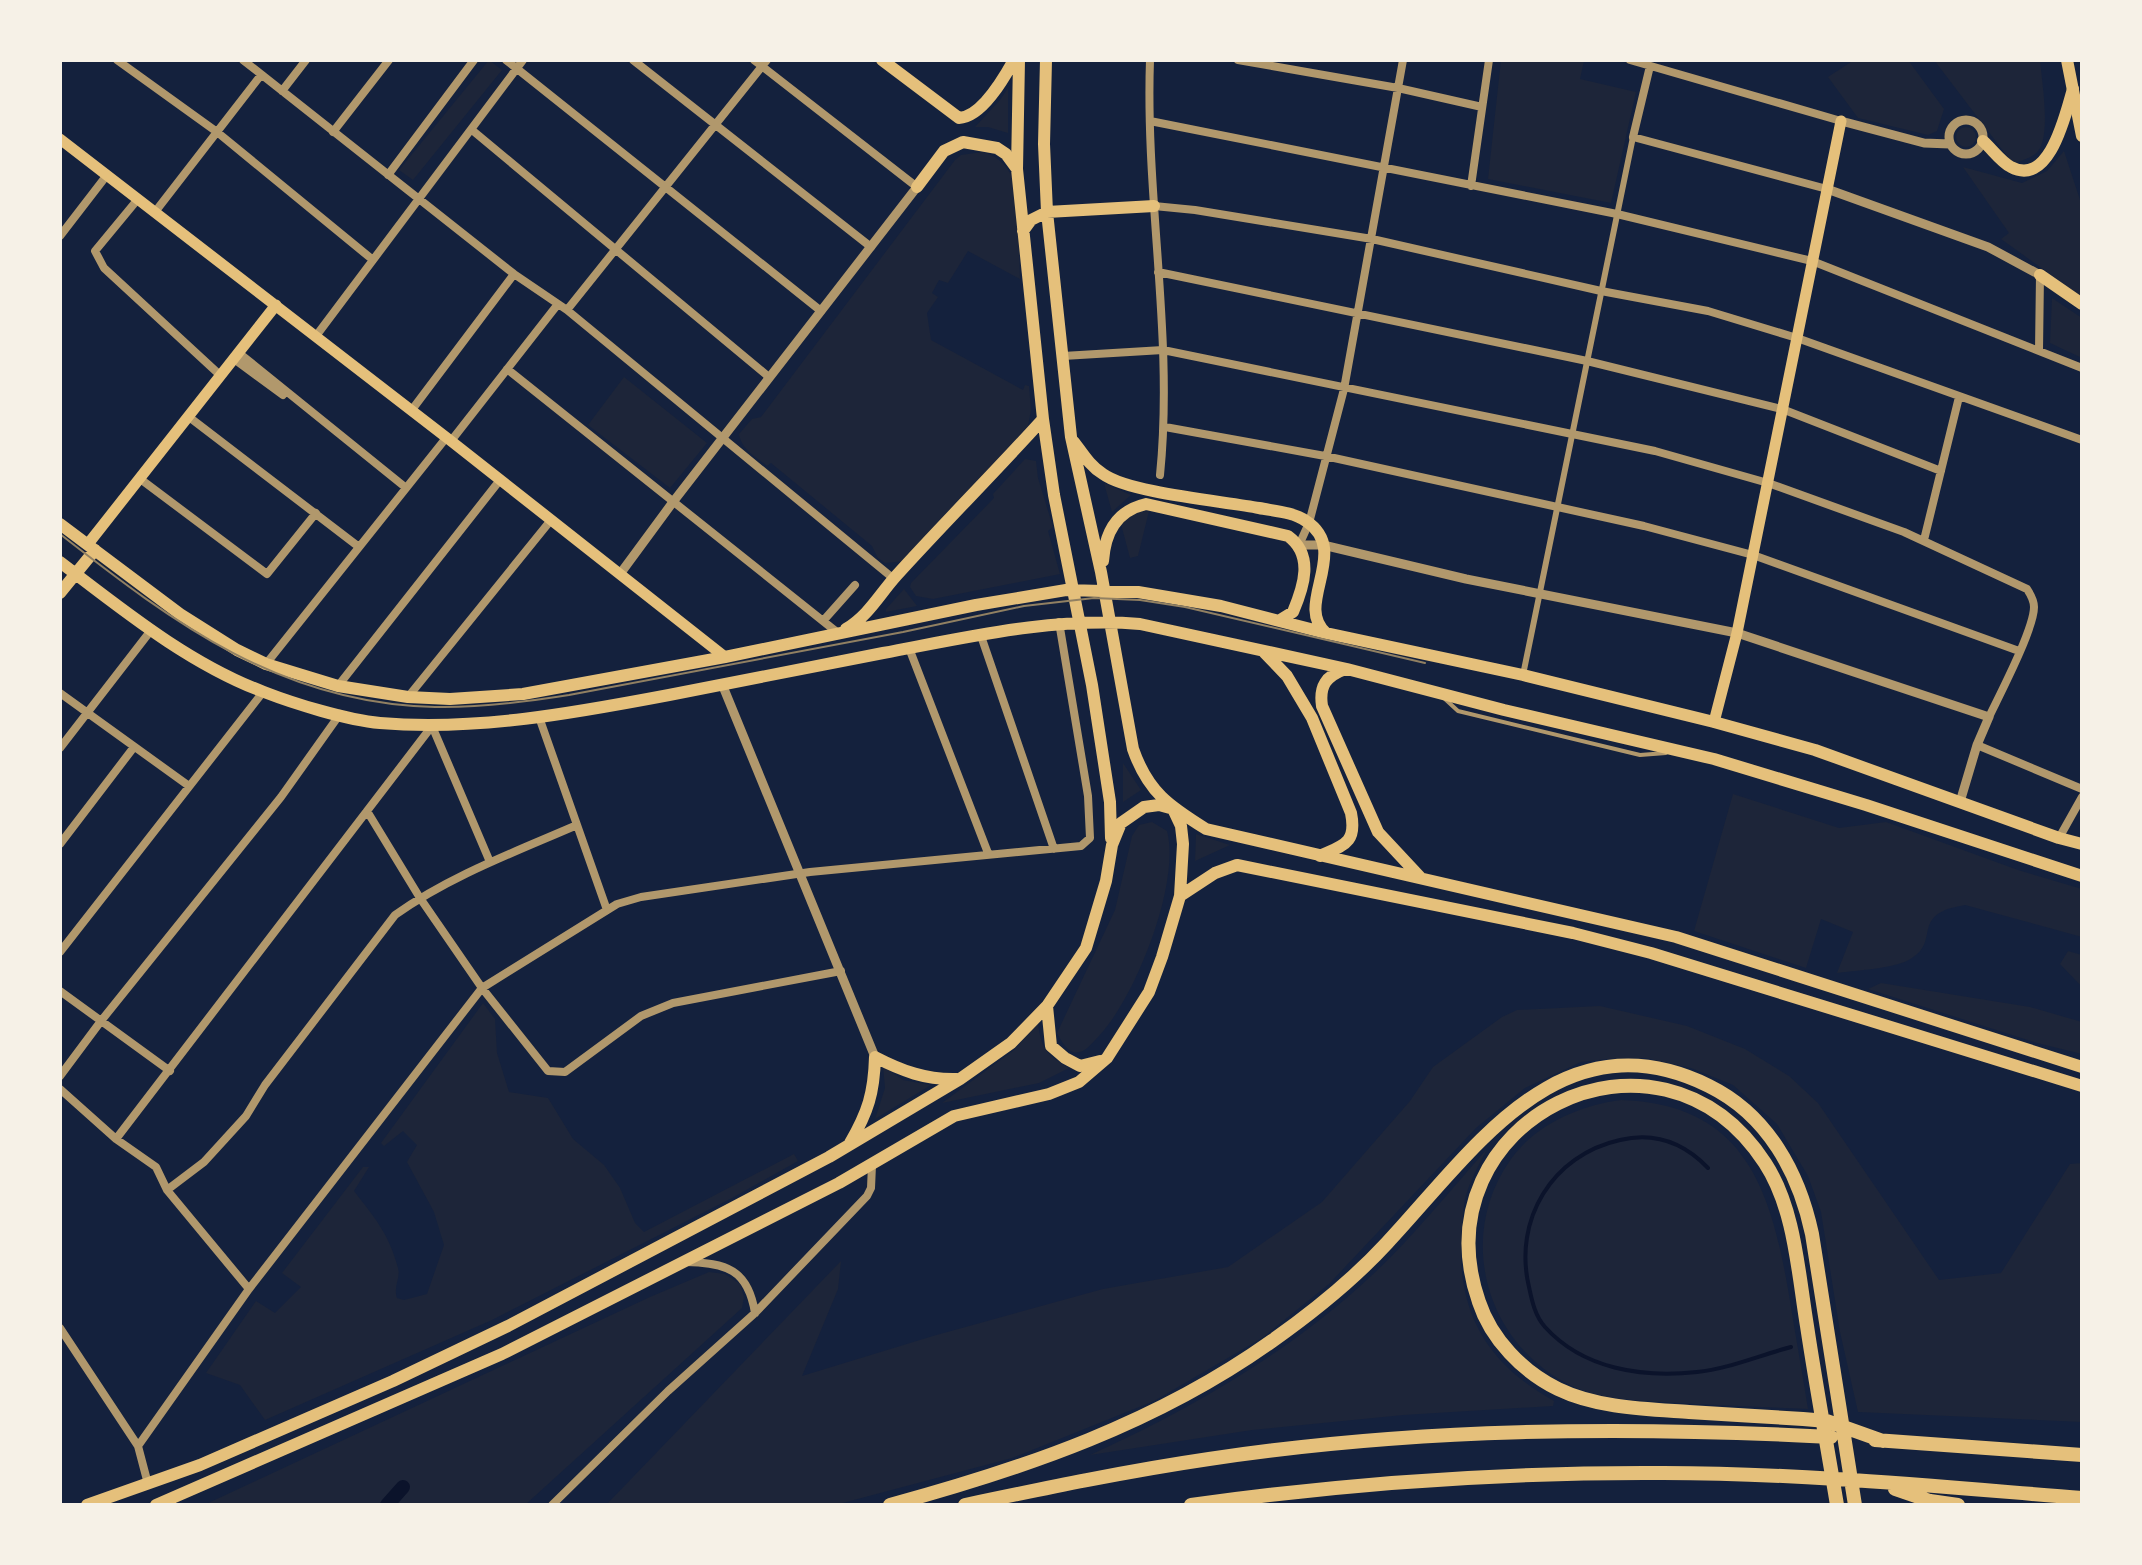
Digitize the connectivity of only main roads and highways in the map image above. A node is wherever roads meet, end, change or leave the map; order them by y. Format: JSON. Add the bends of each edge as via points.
{"nodes":[{"id":1,"x":882,"y":60,"type":"edge"},
{"id":2,"x":1017,"y":60,"type":"edge"},
{"id":3,"x":1046,"y":60,"type":"edge"},
{"id":4,"x":2067,"y":60,"type":"edge"},
{"id":5,"x":2073,"y":89,"type":"junction"},
{"id":6,"x":1841,"y":121,"type":"road end"},
{"id":7,"x":2082,"y":136,"type":"edge"},
{"id":8,"x":61,"y":141,"type":"edge"},
{"id":9,"x":1983,"y":141,"type":"road end"},
{"id":10,"x":1017,"y":169,"type":"junction"},
{"id":11,"x":917,"y":187,"type":"road end"},
{"id":12,"x":1154,"y":206,"type":"road end"},
{"id":13,"x":1047,"y":212,"type":"junction"},
{"id":14,"x":1023,"y":231,"type":"junction"},
{"id":15,"x":2040,"y":275,"type":"road end"},
{"id":16,"x":2082,"y":304,"type":"edge"},
{"id":17,"x":276,"y":305,"type":"junction"},
{"id":18,"x":1043,"y":419,"type":"junction"},
{"id":19,"x":1071,"y":437,"type":"junction"},
{"id":20,"x":60,"y":524,"type":"edge"},
{"id":21,"x":91,"y":547,"type":"junction"},
{"id":22,"x":66,"y":570,"type":"edge"},
{"id":23,"x":1101,"y":572,"type":"junction"},
{"id":24,"x":60,"y":593,"type":"edge"},
{"id":25,"x":1280,"y":620,"type":"junction"},
{"id":26,"x":838,"y":633,"type":"junction"},
{"id":27,"x":1326,"y":633,"type":"junction"},
{"id":28,"x":1264,"y":652,"type":"junction"},
{"id":29,"x":725,"y":657,"type":"junction"},
{"id":30,"x":1347,"y":669,"type":"junction"},
{"id":31,"x":1714,"y":722,"type":"junction"},
{"id":32,"x":1173,"y":809,"type":"junction"},
{"id":33,"x":2082,"y":844,"type":"edge"},
{"id":34,"x":1112,"y":845,"type":"junction"},
{"id":35,"x":1320,"y":856,"type":"junction"},
{"id":36,"x":2082,"y":876,"type":"edge"},
{"id":37,"x":1420,"y":877,"type":"junction"},
{"id":38,"x":1180,"y":896,"type":"junction"},
{"id":39,"x":1047,"y":1006,"type":"junction"},
{"id":40,"x":1107,"y":1058,"type":"junction"},
{"id":41,"x":2082,"y":1067,"type":"edge"},
{"id":42,"x":960,"y":1079,"type":"junction"},
{"id":43,"x":2082,"y":1086,"type":"edge"},
{"id":44,"x":849,"y":1145,"type":"junction"},
{"id":45,"x":1883,"y":1441,"type":"junction"},
{"id":46,"x":2082,"y":1455,"type":"edge"},
{"id":47,"x":1872,"y":1482,"type":"junction"},
{"id":48,"x":2082,"y":1498,"type":"edge"},
{"id":49,"x":87,"y":1505,"type":"edge"},
{"id":50,"x":156,"y":1505,"type":"edge"},
{"id":51,"x":890,"y":1505,"type":"edge"},
{"id":52,"x":965,"y":1505,"type":"edge"},
{"id":53,"x":1191,"y":1505,"type":"edge"},
{"id":54,"x":1837,"y":1505,"type":"edge"},
{"id":55,"x":1855,"y":1505,"type":"edge"},
{"id":56,"x":1958,"y":1505,"type":"edge"}],
"edges":[{"from":1,"to":2,"type":"main road","via":[[959,118],[974,114]]},
{"from":2,"to":10,"type":"main road"},
{"from":3,"to":13,"type":"main road"},
{"from":4,"to":5,"type":"main road"},
{"from":5,"to":7,"type":"main road"},
{"from":5,"to":9,"type":"main road","via":[[2056,143],[2037,165],[2011,168]]},
{"from":6,"to":31,"type":"main road","via":[[1737,633]]},
{"from":8,"to":17,"type":"main road"},
{"from":10,"to":11,"type":"main road","via":[[997,148],[963,142],[944,151]]},
{"from":10,"to":14,"type":"main road"},
{"from":12,"to":13,"type":"main road"},
{"from":13,"to":14,"type":"main road"},
{"from":13,"to":19,"type":"main road"},
{"from":14,"to":18,"type":"main road"},
{"from":15,"to":16,"type":"main road"},
{"from":17,"to":21,"type":"main road"},
{"from":17,"to":29,"type":"main road"},
{"from":18,"to":26,"type":"main road","via":[[869,611]]},
{"from":18,"to":34,"type":"main road","via":[[1092,685]]},
{"from":19,"to":23,"type":"main road"},
{"from":19,"to":27,"type":"main road","via":[[1104,476],[1128,485],[1240,504],[1309,523],[1323,545],[1325,563],[1314,615]]},
{"from":20,"to":21,"type":"main road"},
{"from":21,"to":22,"type":"main road"},
{"from":21,"to":29,"type":"main road","via":[[237,650],[338,686],[450,699],[523,694]]},
{"from":22,"to":24,"type":"main road"},
{"from":22,"to":28,"type":"main road","via":[[173,645],[263,692],[377,723],[432,726],[539,717],[980,633],[1065,622],[1140,624]]},
{"from":23,"to":25,"type":"main road","via":[[1108,532],[1130,508],[1146,504],[1288,536],[1299,545],[1304,570],[1293,612]]},
{"from":23,"to":32,"type":"main road","via":[[1133,749],[1141,773]]},
{"from":25,"to":26,"type":"main road","via":[[1138,592],[1066,590]]},
{"from":25,"to":27,"type":"main road"},
{"from":26,"to":29,"type":"main road"},
{"from":27,"to":31,"type":"main road"},
{"from":28,"to":30,"type":"main road"},
{"from":28,"to":35,"type":"main road","via":[[1287,676],[1312,718],[1351,813],[1351,837]]},
{"from":30,"to":36,"type":"main road","via":[[1682,751]]},
{"from":30,"to":37,"type":"main road","via":[[1326,679],[1322,706],[1378,832]]},
{"from":31,"to":33,"type":"main road","via":[[1815,750]]},
{"from":32,"to":34,"type":"main road","via":[[1159,805],[1134,812],[1121,823]]},
{"from":32,"to":35,"type":"main road","via":[[1206,829]]},
{"from":32,"to":38,"type":"main road","via":[[1183,844]]},
{"from":34,"to":39,"type":"main road","via":[[1086,948]]},
{"from":35,"to":37,"type":"main road"},
{"from":37,"to":41,"type":"main road","via":[[1676,937]]},
{"from":38,"to":40,"type":"main road","via":[[1149,992]]},
{"from":38,"to":43,"type":"main road","via":[[1237,865],[1573,933]]},
{"from":39,"to":40,"type":"main road","via":[[1051,1046],[1080,1066]]},
{"from":39,"to":42,"type":"main road","via":[[1011,1043]]},
{"from":40,"to":50,"type":"main road","via":[[1079,1082],[1049,1094],[954,1116],[872,1165],[502,1354]]},
{"from":42,"to":44,"type":"main road"},
{"from":42,"to":44,"type":"main road","via":[[903,1072],[875,1057],[869,1106]]},
{"from":44,"to":49,"type":"main road","via":[[380,1387],[200,1465]]},
{"from":45,"to":46,"type":"highway"},
{"from":45,"to":52,"type":"highway","via":[[1678,1430],[1442,1435],[1209,1459]]},
{"from":45,"to":54,"type":"highway","via":[[1827,1421],[1656,1410],[1584,1400],[1537,1376],[1517,1361],[1490,1327],[1468,1260],[1478,1193],[1495,1158],[1549,1106],[1596,1088],[1642,1086],[1684,1095],[1723,1116],[1752,1145],[1780,1194],[1792,1237],[1814,1374]]},
{"from":47,"to":48,"type":"highway"},
{"from":47,"to":53,"type":"highway","via":[[1665,1473],[1470,1476]]},
{"from":47,"to":56,"type":"highway"},
{"from":51,"to":55,"type":"highway","via":[[1087,1442],[1153,1413],[1235,1366],[1348,1281],[1528,1098],[1584,1072],[1640,1067],[1682,1074],[1727,1095],[1767,1131],[1792,1173],[1808,1218]]}]}
